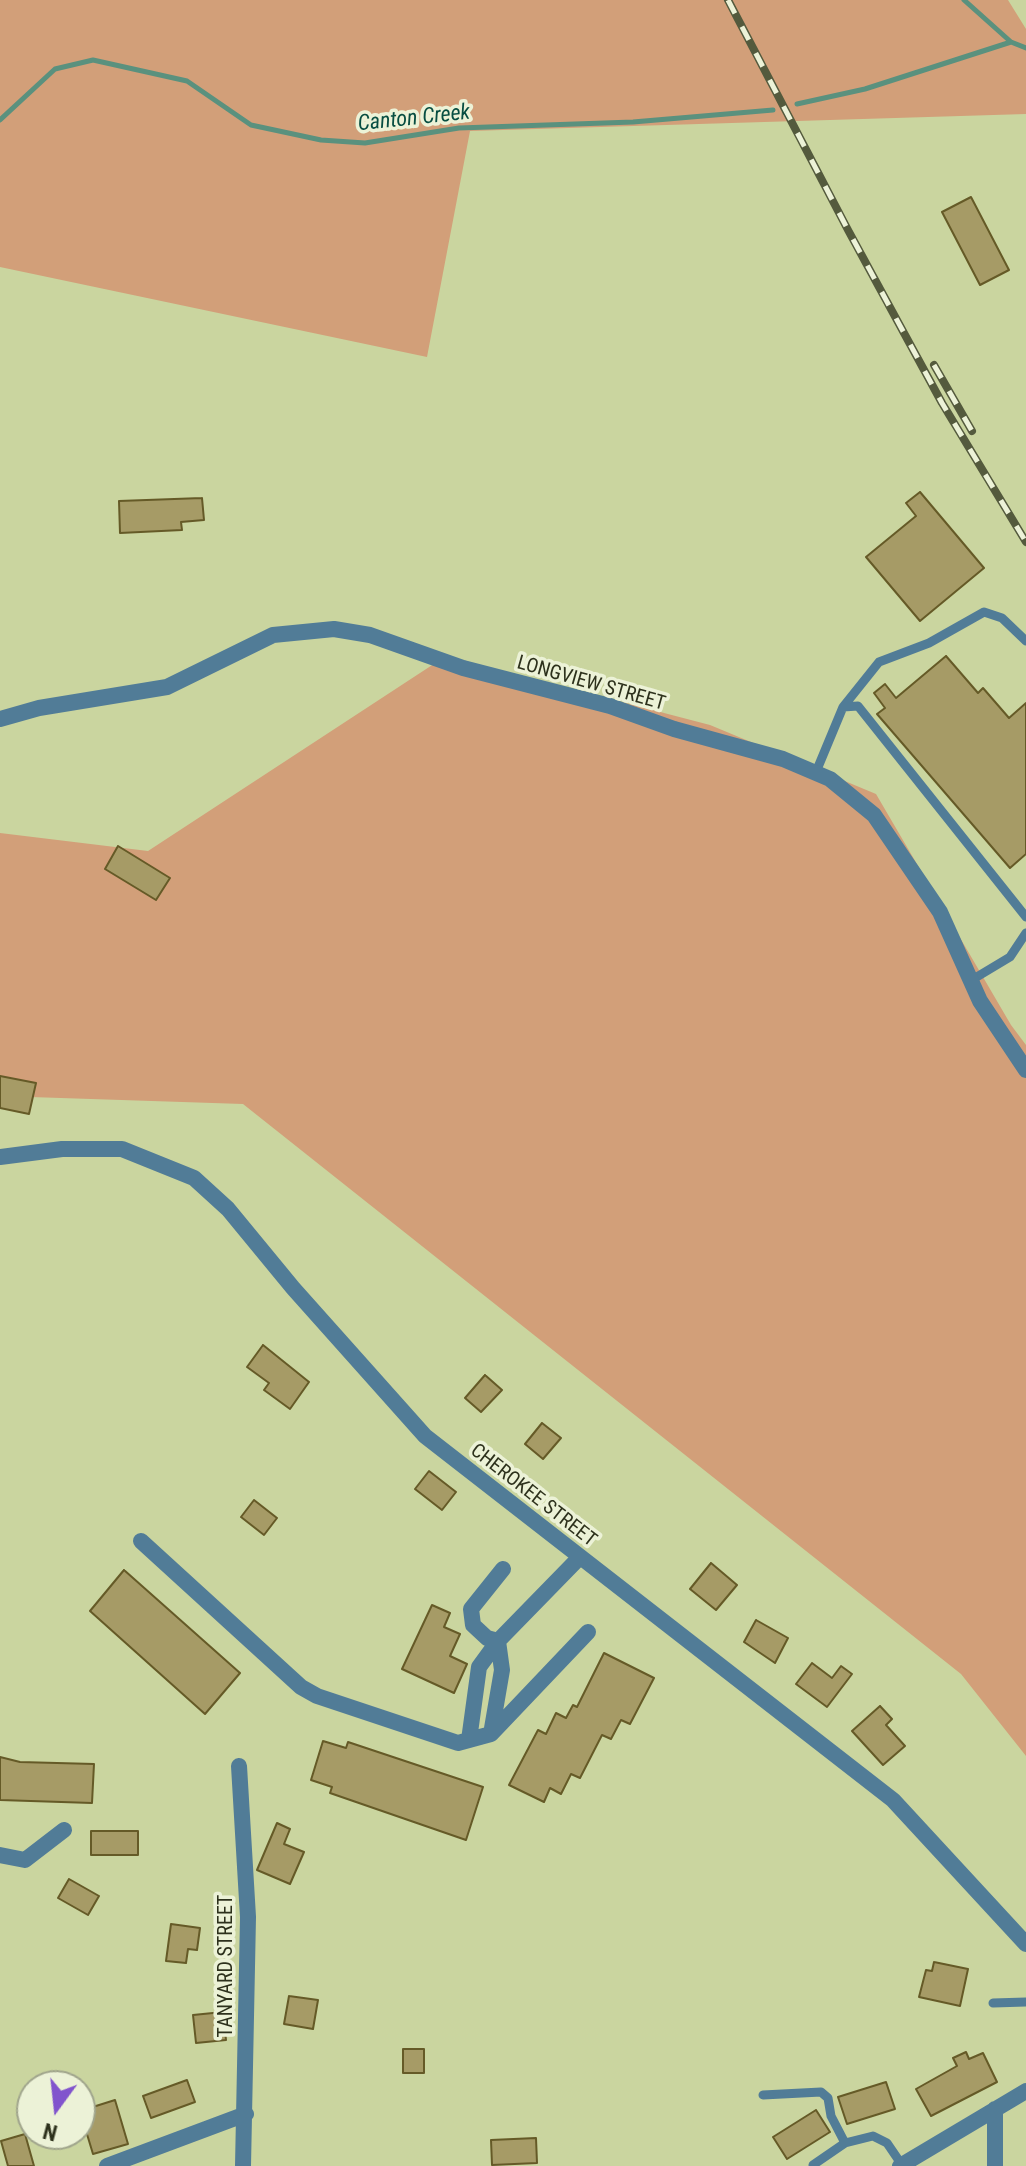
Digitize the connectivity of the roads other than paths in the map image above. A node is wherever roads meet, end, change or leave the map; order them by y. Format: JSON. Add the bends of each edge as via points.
{"nodes":[{"id":1,"x":1026,"y":641,"type":"edge"},
{"id":2,"x":843,"y":707,"type":"junction"},
{"id":3,"x":0,"y":719,"type":"edge"},
{"id":4,"x":816,"y":772,"type":"junction"},
{"id":5,"x":1026,"y":917,"type":"edge"},
{"id":6,"x":1026,"y":933,"type":"edge"},
{"id":7,"x":970,"y":981,"type":"junction"},
{"id":8,"x":1026,"y":1070,"type":"edge"},
{"id":9,"x":0,"y":1157,"type":"edge"},
{"id":10,"x":141,"y":1541,"type":"dead end"},
{"id":11,"x":579,"y":1558,"type":"junction"},
{"id":12,"x":503,"y":1569,"type":"dead end"},
{"id":13,"x":588,"y":1632,"type":"dead end"},
{"id":14,"x":498,"y":1641,"type":"junction"},
{"id":15,"x":491,"y":1734,"type":"junction"},
{"id":16,"x":469,"y":1740,"type":"junction"},
{"id":17,"x":239,"y":1766,"type":"dead end"},
{"id":18,"x":64,"y":1830,"type":"dead end"},
{"id":19,"x":0,"y":1855,"type":"edge"},
{"id":20,"x":1026,"y":1944,"type":"edge"},
{"id":21,"x":1026,"y":2002,"type":"edge"},
{"id":22,"x":993,"y":2003,"type":"dead end"},
{"id":23,"x":1026,"y":2091,"type":"edge"},
{"id":24,"x":763,"y":2095,"type":"dead end"},
{"id":25,"x":995,"y":2109,"type":"junction"},
{"id":26,"x":246,"y":2114,"type":"junction"},
{"id":27,"x":845,"y":2143,"type":"junction"},
{"id":28,"x":813,"y":2165,"type":"edge"},
{"id":29,"x":107,"y":2166,"type":"edge"},
{"id":30,"x":243,"y":2166,"type":"edge"},
{"id":31,"x":901,"y":2166,"type":"edge"},
{"id":32,"x":995,"y":2166,"type":"edge"}],
"edges":[{"from":1,"to":2,"type":"lane","via":[[1002,618],[984,612],[940,638],[879,662]]},
{"from":2,"to":4,"type":"lane"},
{"from":2,"to":5,"type":"lane","via":[[858,706]]},
{"from":3,"to":4,"type":"street","name":"LONGVIEW STREET","via":[[167,687],[273,635],[334,629],[610,706]]},
{"from":4,"to":7,"type":"street","name":"LONGVIEW STREET","via":[[874,815],[899,848],[940,912]]},
{"from":6,"to":7,"type":"lane","via":[[1010,957]]},
{"from":7,"to":8,"type":"street","name":"LONGVIEW STREET"},
{"from":9,"to":11,"type":"street","name":"CHEROKEE STREET","via":[[122,1149],[194,1178],[228,1209],[425,1436]]},
{"from":10,"to":16,"type":"street","via":[[301,1687],[458,1743]]},
{"from":11,"to":14,"type":"street"},
{"from":11,"to":20,"type":"street","name":"CHEROKEE STREET","via":[[893,1800]]},
{"from":12,"to":14,"type":"street","via":[[471,1609],[473,1625]]},
{"from":13,"to":15,"type":"street"},
{"from":14,"to":15,"type":"street","via":[[502,1670]]},
{"from":14,"to":16,"type":"street","via":[[479,1667]]},
{"from":15,"to":16,"type":"street"},
{"from":17,"to":26,"type":"street","name":"TANYARD STREET","via":[[248,1917]]},
{"from":18,"to":19,"type":"street","via":[[25,1860]]},
{"from":21,"to":22,"type":"lane"},
{"from":23,"to":25,"type":"street"},
{"from":24,"to":27,"type":"lane","via":[[821,2092]]},
{"from":25,"to":31,"type":"street"},
{"from":25,"to":32,"type":"street"},
{"from":26,"to":29,"type":"street"},
{"from":26,"to":30,"type":"street","name":"TANYARD STREET"},
{"from":27,"to":28,"type":"lane"},
{"from":27,"to":31,"type":"lane","via":[[873,2136],[887,2143]]}]}
